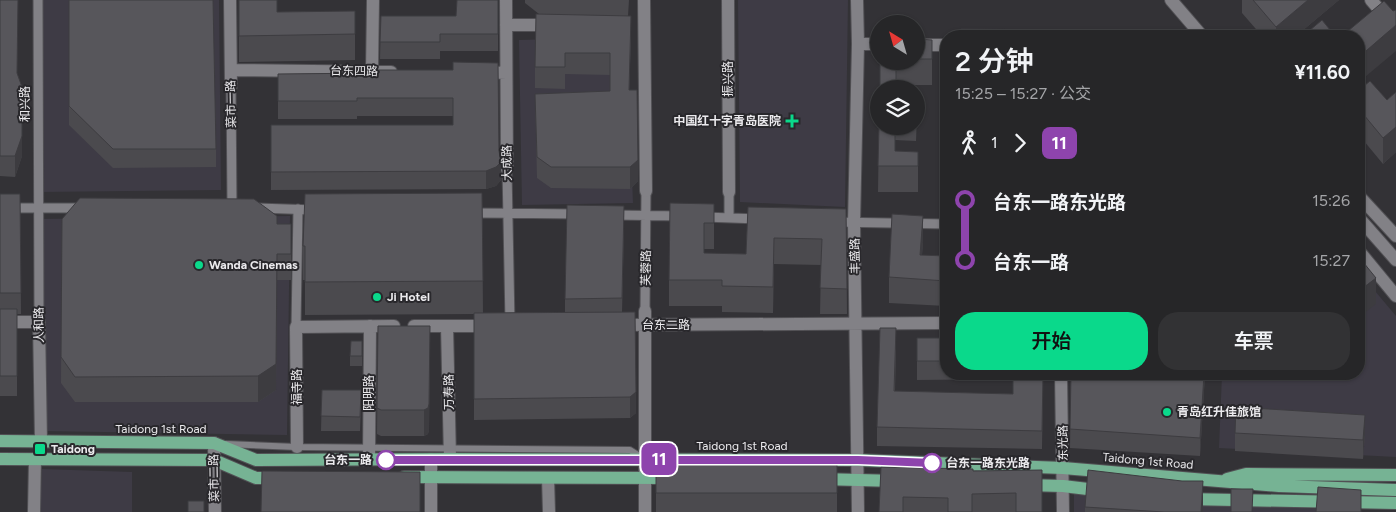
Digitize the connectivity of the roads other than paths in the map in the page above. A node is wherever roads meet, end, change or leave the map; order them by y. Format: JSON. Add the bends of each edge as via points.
{"nodes":[{"id":1,"x":38,"y":0,"type":"edge"},
{"id":2,"x":230,"y":0,"type":"edge"},
{"id":3,"x":373,"y":0,"type":"edge"},
{"id":4,"x":506,"y":0,"type":"edge"},
{"id":5,"x":644,"y":0,"type":"edge"},
{"id":6,"x":728,"y":0,"type":"edge"},
{"id":7,"x":857,"y":0,"type":"edge"},
{"id":8,"x":1171,"y":0,"type":"edge"},
{"id":9,"x":1371,"y":0,"type":"edge"},
{"id":10,"x":506,"y":25,"type":"junction"},
{"id":11,"x":566,"y":25,"type":"edge"},
{"id":12,"x":1396,"y":29,"type":"edge"},
{"id":13,"x":1197,"y":30,"type":"edge"},
{"id":14,"x":858,"y":44,"type":"junction"},
{"id":15,"x":870,"y":44,"type":"edge"},
{"id":16,"x":925,"y":45,"type":"edge"},
{"id":17,"x":940,"y":45,"type":"edge"},
{"id":18,"x":231,"y":70,"type":"junction"},
{"id":19,"x":372,"y":72,"type":"junction"},
{"id":20,"x":401,"y":72,"type":"edge"},
{"id":21,"x":468,"y":72,"type":"edge"},
{"id":22,"x":506,"y":73,"type":"junction"},
{"id":23,"x":231,"y":86,"type":"joint"},
{"id":24,"x":507,"y":169,"type":"joint"},
{"id":25,"x":646,"y":190,"type":"joint"},
{"id":26,"x":729,"y":192,"type":"joint"},
{"id":27,"x":1365,"y":202,"type":"edge"},
{"id":28,"x":0,"y":208,"type":"edge"},
{"id":29,"x":38,"y":208,"type":"junction"},
{"id":30,"x":96,"y":208,"type":"edge"},
{"id":31,"x":298,"y":209,"type":"junction"},
{"id":32,"x":327,"y":210,"type":"edge"},
{"id":33,"x":460,"y":213,"type":"edge"},
{"id":34,"x":508,"y":214,"type":"junction"},
{"id":35,"x":587,"y":214,"type":"edge"},
{"id":36,"x":607,"y":214,"type":"edge"},
{"id":37,"x":646,"y":215,"type":"junction"},
{"id":38,"x":729,"y":218,"type":"junction"},
{"id":39,"x":767,"y":220,"type":"edge"},
{"id":40,"x":823,"y":222,"type":"edge"},
{"id":41,"x":854,"y":223,"type":"junction"},
{"id":42,"x":940,"y":224,"type":"edge"},
{"id":43,"x":1365,"y":225,"type":"edge"},
{"id":44,"x":1396,"y":236,"type":"edge"},
{"id":45,"x":1365,"y":258,"type":"edge"},
{"id":46,"x":1396,"y":260,"type":"edge"},
{"id":47,"x":1396,"y":296,"type":"edge"},
{"id":48,"x":645,"y":312,"type":"joint"},
{"id":49,"x":0,"y":322,"type":"edge"},
{"id":50,"x":39,"y":322,"type":"junction"},
{"id":51,"x":940,"y":323,"type":"edge"},
{"id":52,"x":856,"y":324,"type":"junction"},
{"id":53,"x":606,"y":325,"type":"edge"},
{"id":54,"x":645,"y":325,"type":"junction"},
{"id":55,"x":370,"y":326,"type":"junction"},
{"id":56,"x":448,"y":326,"type":"junction"},
{"id":57,"x":515,"y":326,"type":"joint"},
{"id":58,"x":296,"y":327,"type":"junction"},
{"id":59,"x":1061,"y":380,"type":"edge"},
{"id":60,"x":0,"y":441,"type":"edge"},
{"id":61,"x":41,"y":442,"type":"junction"},
{"id":62,"x":214,"y":443,"type":"junction"},
{"id":63,"x":297,"y":447,"type":"junction"},
{"id":64,"x":450,"y":453,"type":"junction"},
{"id":65,"x":369,"y":454,"type":"junction"},
{"id":66,"x":0,"y":459,"type":"edge"},
{"id":67,"x":35,"y":459,"type":"junction"},
{"id":68,"x":431,"y":459,"type":"junction"},
{"id":69,"x":644,"y":459,"type":"junction"},
{"id":70,"x":214,"y":460,"type":"junction"},
{"id":71,"x":858,"y":460,"type":"junction"},
{"id":72,"x":1063,"y":468,"type":"junction"},
{"id":73,"x":1396,"y":475,"type":"edge"},
{"id":74,"x":387,"y":477,"type":"edge"},
{"id":75,"x":432,"y":477,"type":"junction"},
{"id":76,"x":294,"y":478,"type":"edge"},
{"id":77,"x":548,"y":478,"type":"junction"},
{"id":78,"x":645,"y":478,"type":"junction"},
{"id":79,"x":684,"y":478,"type":"edge"},
{"id":80,"x":810,"y":479,"type":"edge"},
{"id":81,"x":858,"y":480,"type":"junction"},
{"id":82,"x":907,"y":481,"type":"edge"},
{"id":83,"x":1220,"y":481,"type":"junction"},
{"id":84,"x":1014,"y":485,"type":"edge"},
{"id":85,"x":1063,"y":486,"type":"junction"},
{"id":86,"x":1396,"y":490,"type":"edge"},
{"id":87,"x":1118,"y":492,"type":"edge"},
{"id":88,"x":1174,"y":498,"type":"edge"},
{"id":89,"x":1396,"y":503,"type":"edge"},
{"id":90,"x":34,"y":512,"type":"edge"},
{"id":91,"x":215,"y":512,"type":"edge"},
{"id":92,"x":431,"y":512,"type":"edge"},
{"id":93,"x":549,"y":512,"type":"edge"},
{"id":94,"x":645,"y":512,"type":"edge"},
{"id":95,"x":858,"y":512,"type":"edge"},
{"id":96,"x":1063,"y":512,"type":"edge"}],
"edges":[{"from":1,"to":29,"type":"street","name":"和兴路"},
{"from":2,"to":18,"type":"street","name":"菜市一路"},
{"from":3,"to":19,"type":"street"},
{"from":4,"to":10,"type":"street","name":"大成路"},
{"from":5,"to":25,"type":"street","name":"芙蓉路","via":[[640,24]]},
{"from":6,"to":26,"type":"street","name":"振兴路"},
{"from":7,"to":14,"type":"street","name":"丰盛路"},
{"from":8,"to":13,"type":"street"},
{"from":9,"to":12,"type":"street"},
{"from":10,"to":11,"type":"street"},
{"from":10,"to":22,"type":"street","name":"大成路"},
{"from":14,"to":15,"type":"street"},
{"from":14,"to":41,"type":"street","name":"丰盛路"},
{"from":16,"to":17,"type":"street"},
{"from":18,"to":19,"type":"street","name":"台东四路"},
{"from":18,"to":23,"type":"street","name":"菜市一路"},
{"from":19,"to":20,"type":"street","name":"台东四路"},
{"from":21,"to":22,"type":"street"},
{"from":22,"to":24,"type":"street","name":"大成路"},
{"from":23,"to":31,"type":"street","name":"菜市一路","via":[[237,208]]},
{"from":24,"to":34,"type":"street","name":"大成路"},
{"from":25,"to":37,"type":"street","name":"芙蓉路"},
{"from":26,"to":38,"type":"street","name":"振兴路"},
{"from":27,"to":44,"type":"street"},
{"from":28,"to":29,"type":"street"},
{"from":29,"to":30,"type":"street"},
{"from":29,"to":50,"type":"street","name":"人和路"},
{"from":31,"to":32,"type":"street"},
{"from":31,"to":58,"type":"street"},
{"from":33,"to":34,"type":"street"},
{"from":34,"to":35,"type":"street"},
{"from":34,"to":57,"type":"street","name":"大成路"},
{"from":36,"to":37,"type":"street"},
{"from":37,"to":38,"type":"street"},
{"from":37,"to":48,"type":"street","name":"芙蓉路"},
{"from":38,"to":39,"type":"street"},
{"from":40,"to":41,"type":"street"},
{"from":41,"to":42,"type":"street"},
{"from":41,"to":52,"type":"street","name":"丰盛路"},
{"from":43,"to":46,"type":"street"},
{"from":45,"to":47,"type":"street"},
{"from":48,"to":54,"type":"street","name":"芙蓉路"},
{"from":49,"to":50,"type":"street"},
{"from":50,"to":61,"type":"street","name":"人和路"},
{"from":51,"to":52,"type":"street","name":"台东二路"},
{"from":52,"to":54,"type":"street","name":"台东二路"},
{"from":52,"to":71,"type":"street","name":"丰盛路"},
{"from":53,"to":54,"type":"street","name":"台东二路"},
{"from":54,"to":69,"type":"street","name":"芙蓉路"},
{"from":55,"to":56,"type":"street"},
{"from":55,"to":58,"type":"street"},
{"from":55,"to":65,"type":"street","name":"阳明路"},
{"from":56,"to":57,"type":"street"},
{"from":56,"to":64,"type":"street","name":"万寿路"},
{"from":58,"to":63,"type":"street","name":"福寺路"},
{"from":59,"to":72,"type":"street","name":"东光路"},
{"from":60,"to":61,"type":"main road","name":"Taidong 1st Road"},
{"from":61,"to":62,"type":"main road","name":"Taidong 1st Road"},
{"from":62,"to":63,"type":"lane"},
{"from":62,"to":65,"type":"main road","name":"Taidong 1st Road","via":[[256,460]]},
{"from":62,"to":70,"type":"street","name":"菜市二路"},
{"from":63,"to":65,"type":"lane"},
{"from":64,"to":65,"type":"lane"},
{"from":64,"to":68,"type":"main road","name":"Taidong 1st Road"},
{"from":64,"to":69,"type":"main road","name":"Taidong 1st Road"},
{"from":65,"to":68,"type":"main road","name":"Taidong 1st Road"},
{"from":66,"to":67,"type":"main road"},
{"from":67,"to":70,"type":"main road"},
{"from":67,"to":90,"type":"street"},
{"from":68,"to":75,"type":"street"},
{"from":69,"to":71,"type":"main road","name":"Taidong 1st Road"},
{"from":69,"to":78,"type":"street","name":"芙蓉路"},
{"from":70,"to":76,"type":"main road","via":[[256,478]]},
{"from":70,"to":91,"type":"street","name":"菜市二路"},
{"from":71,"to":72,"type":"main road","name":"Taidong 1st Road"},
{"from":71,"to":81,"type":"street","name":"丰盛路"},
{"from":72,"to":83,"type":"main road","name":"Taidong 1st Road"},
{"from":72,"to":85,"type":"street","name":"东光路"},
{"from":73,"to":83,"type":"main road","name":"Taidong 1st Road","via":[[1246,474]]},
{"from":74,"to":75,"type":"main road"},
{"from":75,"to":77,"type":"main road"},
{"from":75,"to":92,"type":"street"},
{"from":77,"to":78,"type":"main road"},
{"from":77,"to":93,"type":"street"},
{"from":78,"to":79,"type":"main road"},
{"from":78,"to":94,"type":"street","name":"芙蓉路"},
{"from":80,"to":81,"type":"main road"},
{"from":81,"to":82,"type":"main road"},
{"from":81,"to":95,"type":"street","name":"丰盛路"},
{"from":83,"to":86,"type":"main road"},
{"from":84,"to":85,"type":"main road"},
{"from":85,"to":87,"type":"main road"},
{"from":85,"to":96,"type":"street","name":"东光路"},
{"from":88,"to":89,"type":"main road"}]}
